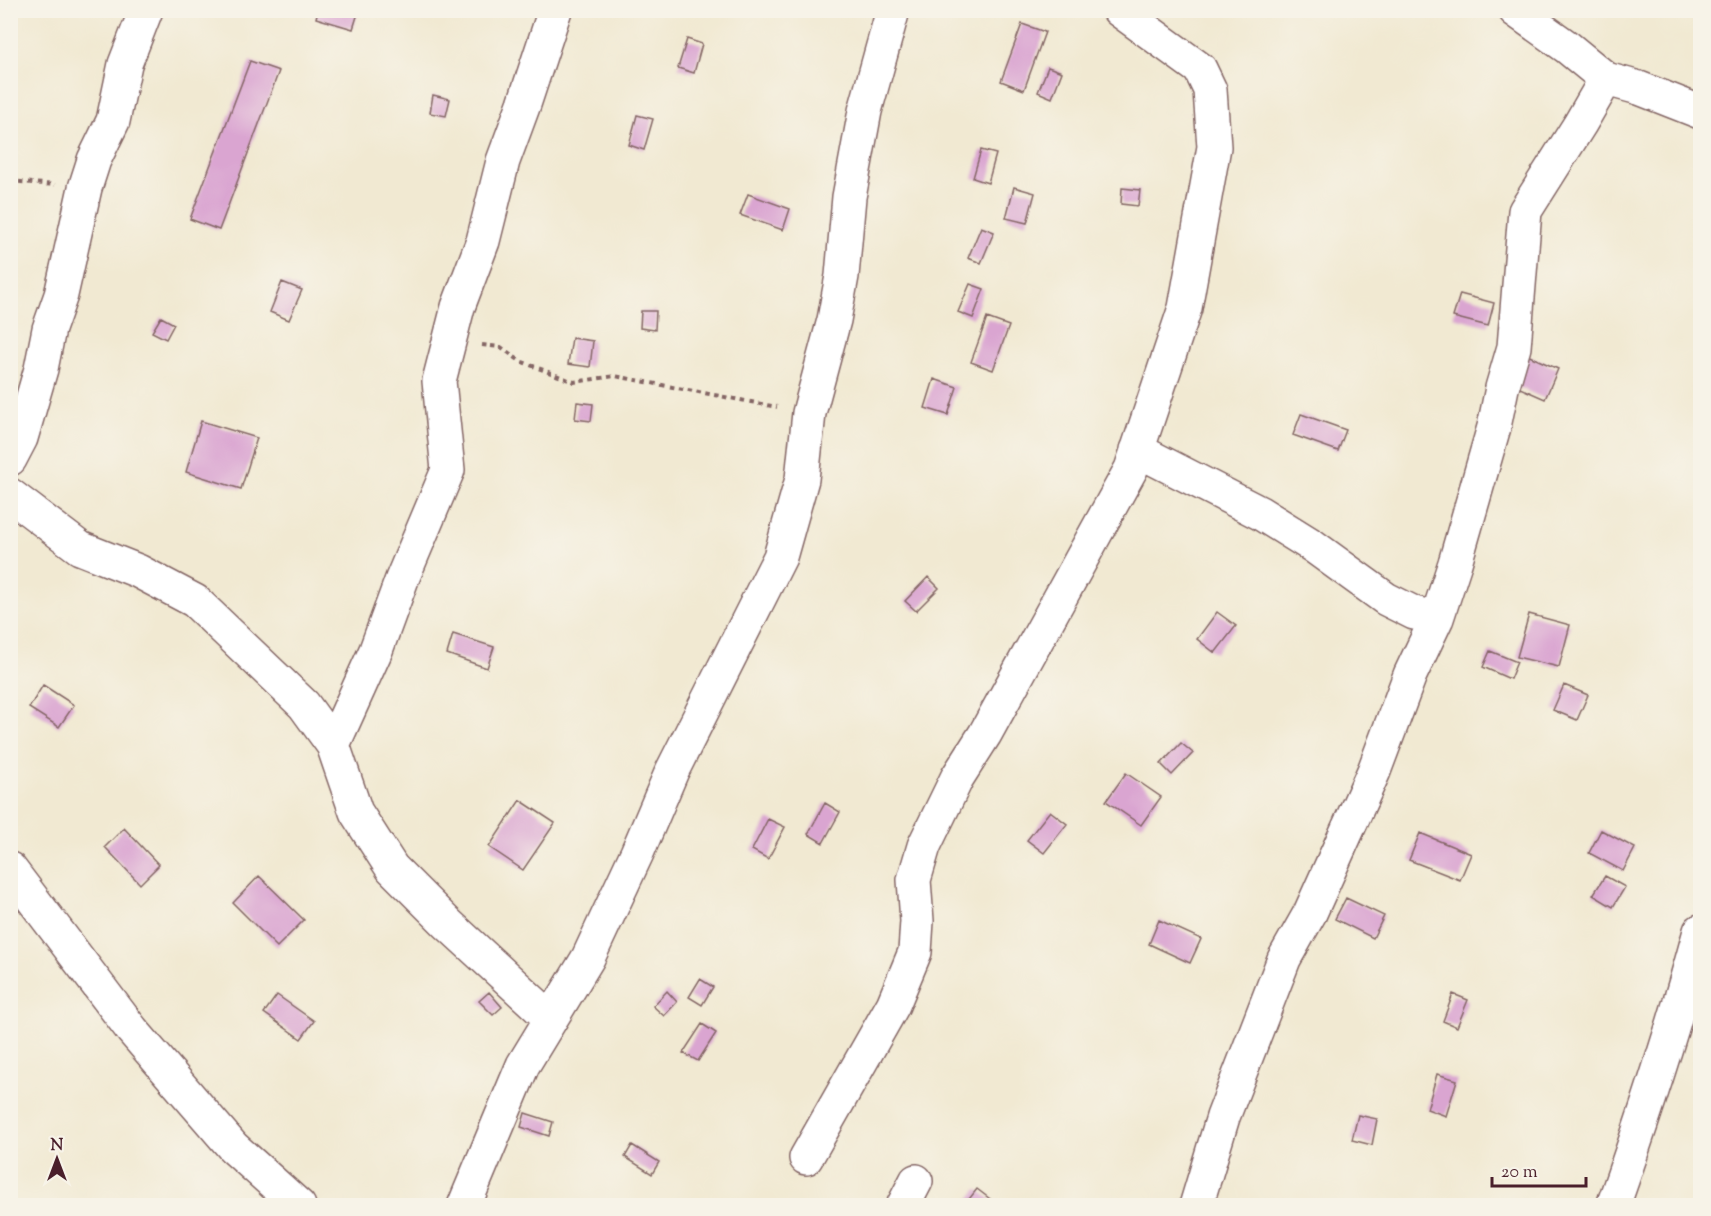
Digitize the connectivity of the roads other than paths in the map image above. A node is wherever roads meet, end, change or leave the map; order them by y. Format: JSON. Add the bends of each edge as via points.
{"nodes":[{"id":1,"x":146,"y":10,"type":"edge"},
{"id":2,"x":555,"y":10,"type":"edge"},
{"id":3,"x":893,"y":10,"type":"edge"},
{"id":4,"x":1515,"y":10,"type":"edge"},
{"id":5,"x":1123,"y":11,"type":"edge"},
{"id":6,"x":1606,"y":79,"type":"junction"},
{"id":7,"x":1701,"y":112,"type":"edge"},
{"id":8,"x":1137,"y":450,"type":"junction"},
{"id":9,"x":10,"y":459,"type":"edge"},
{"id":10,"x":10,"y":495,"type":"edge"},
{"id":11,"x":1437,"y":618,"type":"junction"},
{"id":12,"x":333,"y":745,"type":"junction"},
{"id":13,"x":10,"y":869,"type":"edge"},
{"id":14,"x":1701,"y":931,"type":"edge"},
{"id":15,"x":550,"y":1018,"type":"junction"},
{"id":16,"x":806,"y":1158,"type":"dead end"},
{"id":17,"x":299,"y":1206,"type":"edge"},
{"id":18,"x":464,"y":1206,"type":"edge"},
{"id":19,"x":1196,"y":1206,"type":"edge"},
{"id":20,"x":1613,"y":1206,"type":"edge"}],
"edges":[{"from":1,"to":9,"type":"street","via":[[125,64],[113,122],[85,188],[41,369],[21,438]]},
{"from":2,"to":12,"type":"street","via":[[448,341],[439,381],[448,471]]},
{"from":3,"to":15,"type":"street","via":[[864,111],[834,320],[809,413],[802,479],[780,557],[672,771],[588,958]]},
{"from":4,"to":6,"type":"street"},
{"from":5,"to":8,"type":"street","via":[[1200,69],[1210,90],[1214,147],[1185,308]]},
{"from":6,"to":7,"type":"street"},
{"from":6,"to":11,"type":"street","via":[[1525,211],[1514,347]]},
{"from":8,"to":11,"type":"street","via":[[1260,513],[1386,600]]},
{"from":8,"to":16,"type":"street","via":[[1131,470],[1101,526],[957,778],[924,846],[914,880],[915,952],[893,1005]]},
{"from":10,"to":12,"type":"street","via":[[80,548],[195,600],[304,705]]},
{"from":11,"to":19,"type":"street","via":[[1410,675],[1374,771],[1310,913],[1284,959],[1223,1117]]},
{"from":12,"to":15,"type":"street","via":[[356,812],[392,868]]},
{"from":13,"to":17,"type":"street","via":[[140,1039],[233,1147]]},
{"from":14,"to":20,"type":"street"},
{"from":15,"to":18,"type":"street","via":[[524,1065]]}]}
